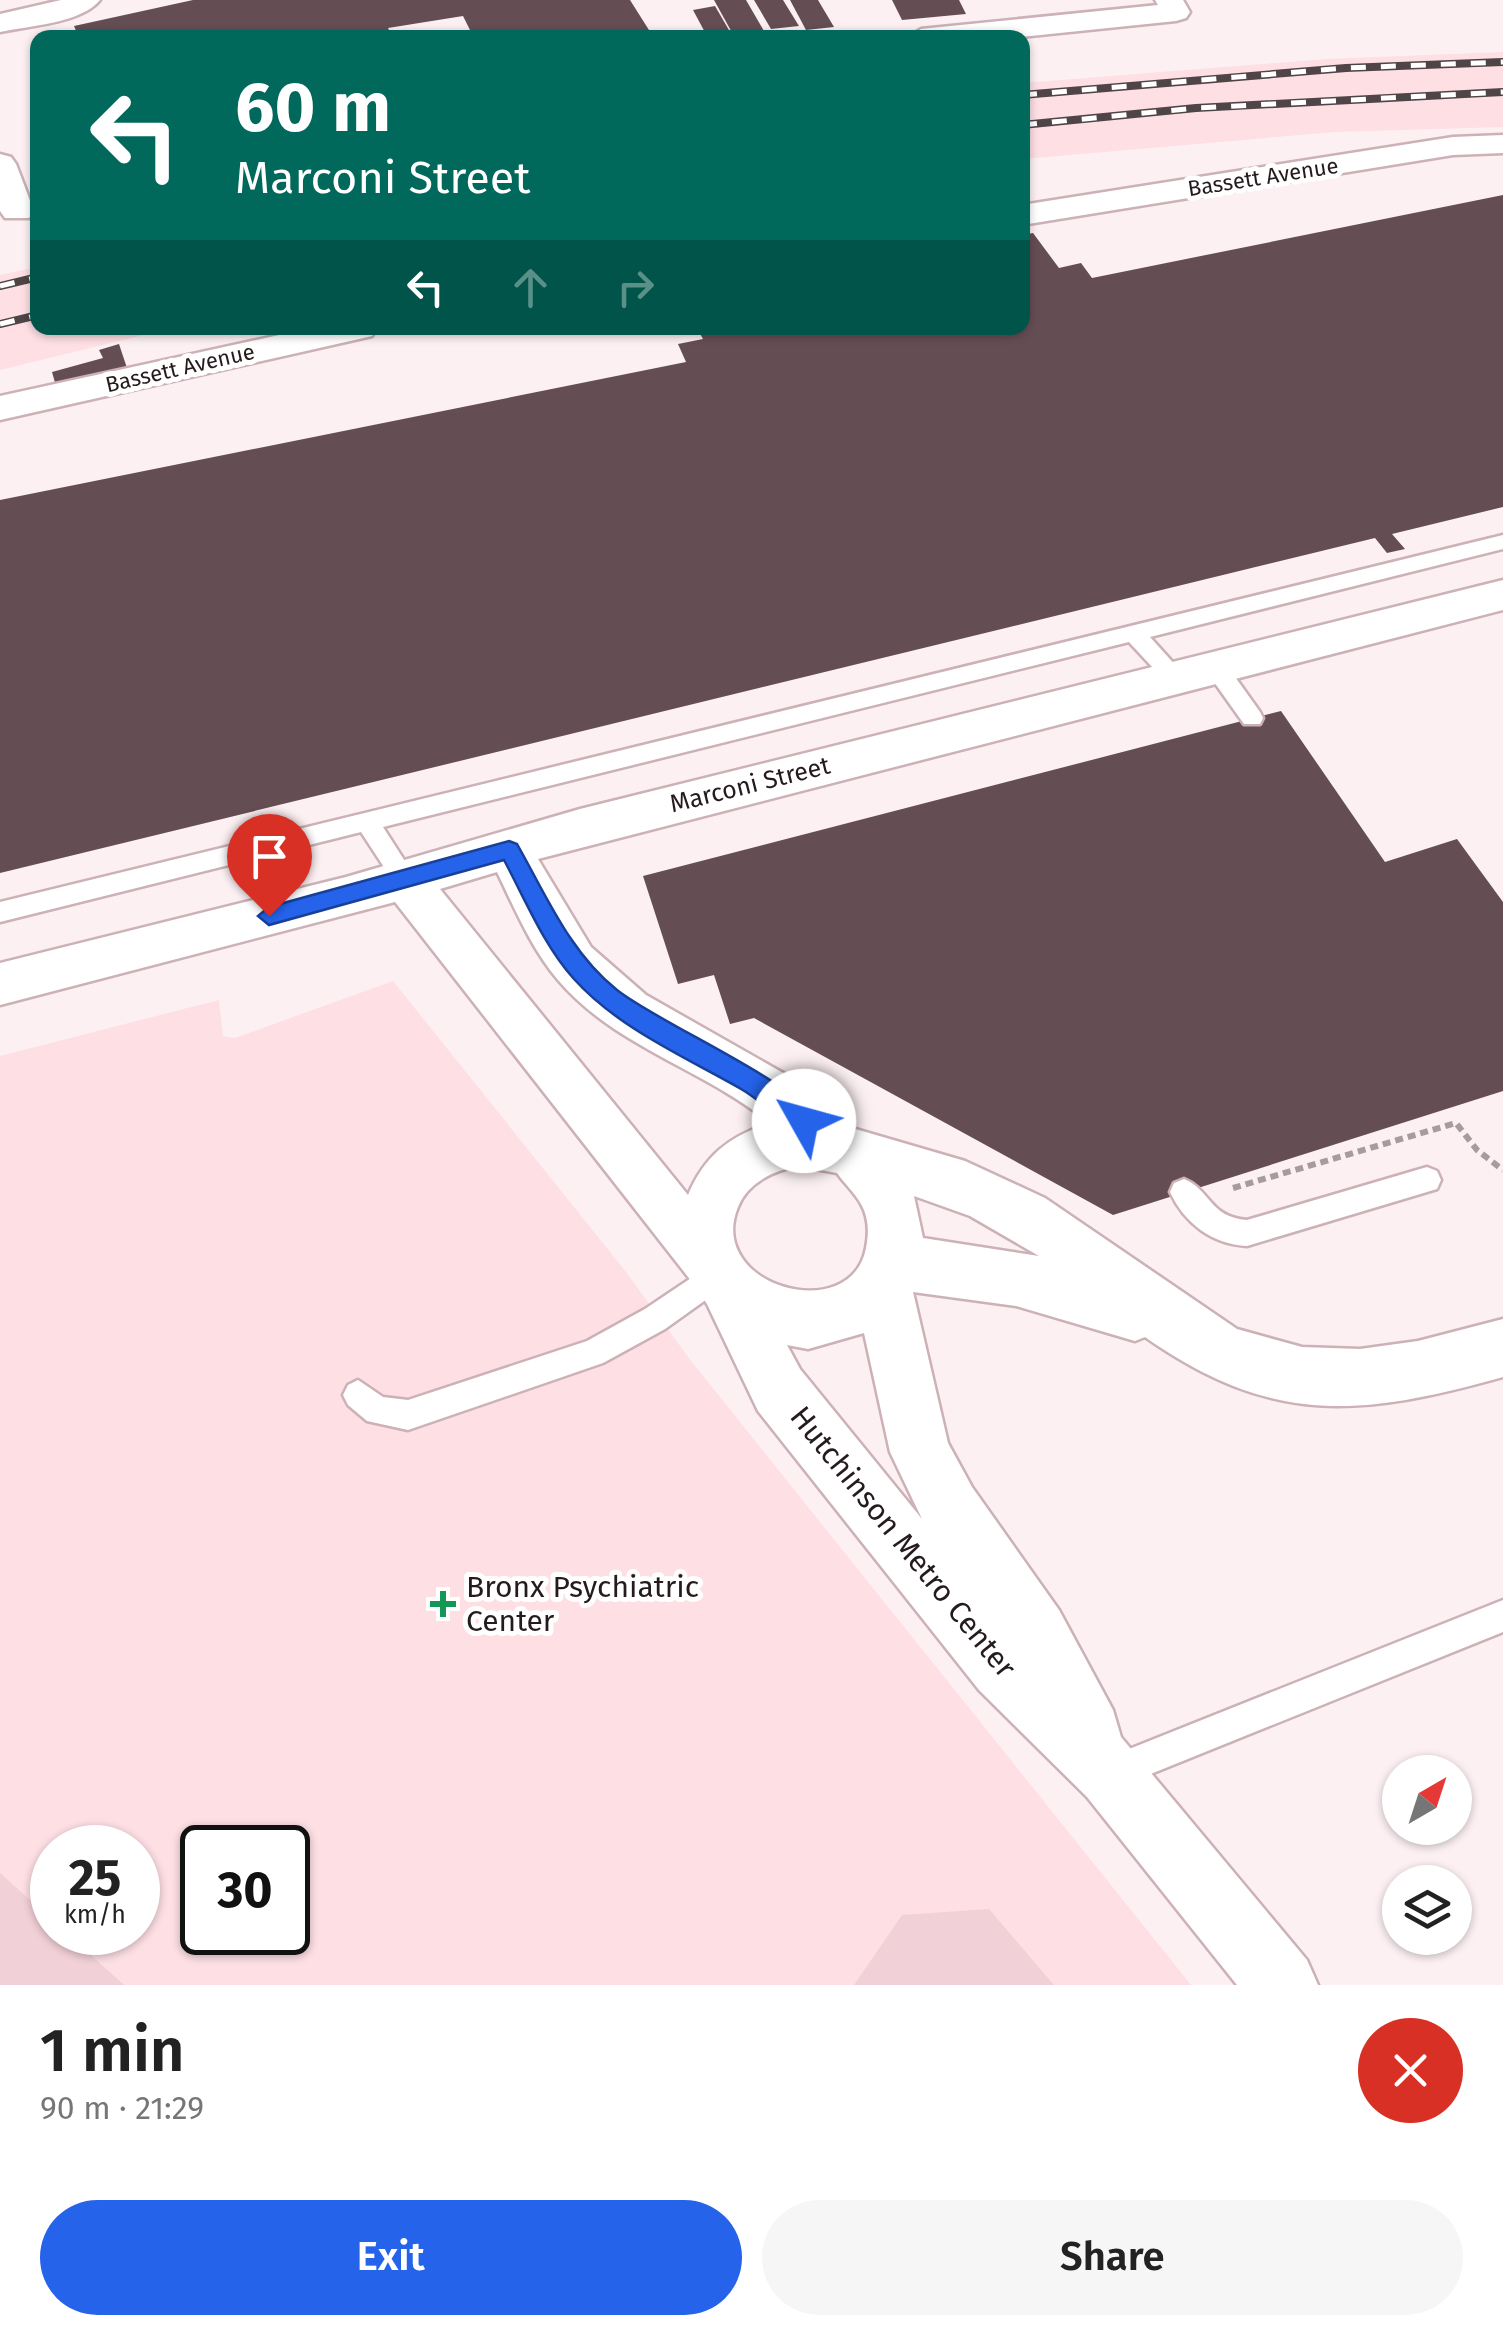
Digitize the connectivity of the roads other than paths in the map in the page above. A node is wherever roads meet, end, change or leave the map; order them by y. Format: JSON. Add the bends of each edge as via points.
{"nodes":[{"id":1,"x":86,"y":0,"type":"edge"},
{"id":2,"x":1172,"y":6,"type":"edge"},
{"id":3,"x":0,"y":22,"type":"edge"},
{"id":4,"x":984,"y":30,"type":"edge"},
{"id":5,"x":1503,"y":144,"type":"edge"},
{"id":6,"x":0,"y":164,"type":"edge"},
{"id":7,"x":18,"y":211,"type":"edge"},
{"id":8,"x":1030,"y":214,"type":"edge"},
{"id":9,"x":328,"y":335,"type":"edge"},
{"id":10,"x":0,"y":408,"type":"edge"},
{"id":11,"x":1503,"y":542,"type":"edge"},
{"id":12,"x":1503,"y":595,"type":"edge"},
{"id":13,"x":1132,"y":631,"type":"junction"},
{"id":14,"x":1195,"y":672,"type":"junction"},
{"id":15,"x":1252,"y":718,"type":"dead end"},
{"id":16,"x":366,"y":820,"type":"junction"},
{"id":17,"x":509,"y":850,"type":"junction"},
{"id":18,"x":405,"y":880,"type":"junction"},
{"id":19,"x":0,"y":912,"type":"edge"},
{"id":20,"x":0,"y":984,"type":"edge"},
{"id":21,"x":844,"y":1150,"type":"junction"},
{"id":22,"x":1426,"y":1180,"type":"dead end"},
{"id":23,"x":1184,"y":1192,"type":"dead end"},
{"id":24,"x":718,"y":1274,"type":"junction"},
{"id":25,"x":887,"y":1274,"type":"junction"},
{"id":26,"x":1174,"y":1327,"type":"junction"},
{"id":27,"x":1503,"y":1348,"type":"edge"},
{"id":28,"x":358,"y":1395,"type":"dead end"},
{"id":29,"x":1503,"y":1616,"type":"edge"},
{"id":30,"x":1111,"y":1772,"type":"junction"},
{"id":31,"x":1282,"y":1985,"type":"edge"}],
"edges":[{"from":1,"to":3,"type":"street"},
{"from":2,"to":4,"type":"street"},
{"from":5,"to":8,"type":"street","name":"Bassett Avenue","via":[[1453,146]]},
{"from":6,"to":7,"type":"street"},
{"from":9,"to":10,"type":"street","name":"Bassett Avenue"},
{"from":11,"to":13,"type":"lane"},
{"from":12,"to":14,"type":"street","name":"Marconi Street"},
{"from":13,"to":14,"type":"lane"},
{"from":13,"to":16,"type":"lane"},
{"from":14,"to":15,"type":"lane"},
{"from":14,"to":17,"type":"street","name":"Marconi Street"},
{"from":16,"to":18,"type":"lane"},
{"from":16,"to":19,"type":"lane"},
{"from":17,"to":18,"type":"street","name":"Marconi Street"},
{"from":17,"to":21,"type":"street","name":"Hutchinson Metro Center","via":[[581,972],[636,1017],[776,1096]]},
{"from":18,"to":20,"type":"street","name":"Marconi Street"},
{"from":18,"to":24,"type":"street","name":"Hutchinson Metro Center"},
{"from":21,"to":24,"type":"street","name":"Hutchinson Metro Center","via":[[785,1143],[746,1158],[715,1194],[708,1215]]},
{"from":21,"to":25,"type":"street","name":"Hutchinson Metro Center","via":[[876,1174],[886,1192],[896,1240]]},
{"from":21,"to":26,"type":"street","name":"Hutchinson Metro Center","via":[[976,1190],[1068,1244]]},
{"from":22,"to":23,"type":"lane","via":[[1246,1234],[1228,1233],[1202,1218]]},
{"from":24,"to":25,"type":"street","name":"Hutchinson Metro Center","via":[[776,1314],[820,1320],[866,1303]]},
{"from":24,"to":28,"type":"lane","via":[[630,1334],[540,1371],[408,1415],[377,1411]]},
{"from":24,"to":30,"type":"street","name":"Hutchinson Metro Center","via":[[779,1390],[1002,1666]]},
{"from":25,"to":26,"type":"street","name":"Hutchinson Metro Center","via":[[998,1272]]},
{"from":25,"to":30,"type":"street","name":"Hutchinson Metro Center","via":[[920,1452],[1036,1633]]},
{"from":26,"to":27,"type":"street","name":"Hutchinson Metro Center","via":[[1274,1372],[1347,1381]]},
{"from":29,"to":30,"type":"lane"},
{"from":30,"to":31,"type":"street","name":"Hutchinson Metro Center"}]}
